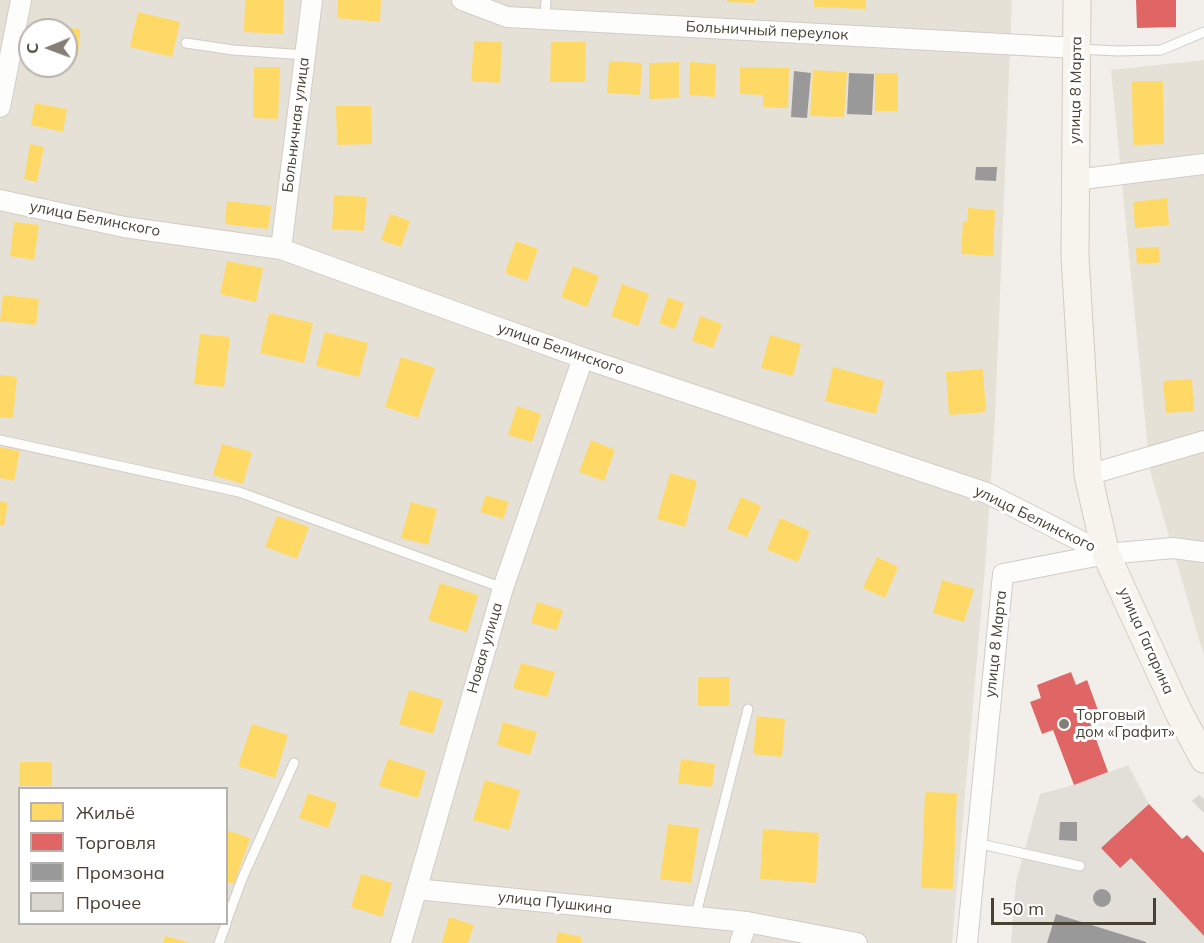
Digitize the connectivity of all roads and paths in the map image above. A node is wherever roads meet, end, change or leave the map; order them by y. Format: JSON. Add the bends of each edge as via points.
{"nodes":[{"id":1,"x":21,"y":0,"type":"edge"},
{"id":2,"x":312,"y":0,"type":"edge"},
{"id":3,"x":462,"y":0,"type":"edge"},
{"id":4,"x":1077,"y":0,"type":"edge"},
{"id":5,"x":545,"y":9,"type":"edge"},
{"id":6,"x":1204,"y":32,"type":"edge"},
{"id":7,"x":186,"y":43,"type":"dead end"},
{"id":8,"x":1076,"y":48,"type":"junction"},
{"id":9,"x":305,"y":55,"type":"junction"},
{"id":10,"x":0,"y":107,"type":"edge"},
{"id":11,"x":1204,"y":164,"type":"edge"},
{"id":12,"x":1075,"y":180,"type":"junction"},
{"id":13,"x":0,"y":200,"type":"edge"},
{"id":14,"x":281,"y":249,"type":"junction"},
{"id":15,"x":583,"y":358,"type":"junction"},
{"id":16,"x":0,"y":440,"type":"edge"},
{"id":17,"x":1204,"y":441,"type":"edge"},
{"id":18,"x":1088,"y":475,"type":"junction"},
{"id":19,"x":1204,"y":552,"type":"edge"},
{"id":20,"x":1106,"y":554,"type":"junction"},
{"id":21,"x":502,"y":588,"type":"junction"},
{"id":22,"x":748,"y":710,"type":"dead end"},
{"id":23,"x":1204,"y":759,"type":"edge"},
{"id":24,"x":294,"y":763,"type":"dead end"},
{"id":25,"x":976,"y":843,"type":"junction"},
{"id":26,"x":1080,"y":866,"type":"dead end"},
{"id":27,"x":416,"y":889,"type":"junction"},
{"id":28,"x":228,"y":918,"type":"edge"},
{"id":29,"x":695,"y":918,"type":"junction"},
{"id":30,"x":747,"y":922,"type":"junction"},
{"id":31,"x":225,"y":925,"type":"edge"},
{"id":32,"x":219,"y":943,"type":"edge"},
{"id":33,"x":401,"y":943,"type":"edge"},
{"id":34,"x":740,"y":943,"type":"edge"},
{"id":35,"x":857,"y":943,"type":"edge"},
{"id":36,"x":967,"y":943,"type":"edge"}],
"edges":[{"from":1,"to":10,"type":"street"},
{"from":2,"to":9,"type":"street","name":"Больничная улица"},
{"from":3,"to":5,"type":"street","name":"Больничный переулок","via":[[507,17]]},
{"from":4,"to":8,"type":"main road","name":"улица 8 Марта"},
{"from":5,"to":8,"type":"street","name":"Больничный переулок"},
{"from":6,"to":8,"type":"lane","via":[[1161,50]]},
{"from":7,"to":9,"type":"lane"},
{"from":8,"to":12,"type":"main road","name":"улица 8 Марта"},
{"from":9,"to":14,"type":"street","name":"Больничная улица"},
{"from":11,"to":12,"type":"street"},
{"from":12,"to":18,"type":"main road","name":"улица 8 Марта","via":[[1075,256]]},
{"from":13,"to":14,"type":"street","name":"улица Белинского","via":[[124,227]]},
{"from":14,"to":15,"type":"street","name":"улица Белинского"},
{"from":15,"to":20,"type":"street","name":"улица Белинского","via":[[987,493]]},
{"from":15,"to":21,"type":"street","name":"Новая улица"},
{"from":16,"to":21,"type":"lane","via":[[239,492]]},
{"from":17,"to":18,"type":"street"},
{"from":18,"to":20,"type":"main road","name":"улица 8 Марта"},
{"from":19,"to":20,"type":"street","via":[[1173,548]]},
{"from":20,"to":23,"type":"main road","name":"улица Гагарина"},
{"from":20,"to":25,"type":"street","name":"улица 8 Марта","via":[[1003,574]]},
{"from":21,"to":27,"type":"street","name":"Новая улица"},
{"from":22,"to":29,"type":"lane"},
{"from":24,"to":28,"type":"lane"},
{"from":25,"to":26,"type":"lane"},
{"from":25,"to":36,"type":"street","name":"улица 8 Марта"},
{"from":27,"to":29,"type":"street","name":"улица Пушкина"},
{"from":27,"to":33,"type":"street","name":"Новая улица"},
{"from":29,"to":30,"type":"street","name":"улица Пушкина"},
{"from":30,"to":34,"type":"street"},
{"from":30,"to":35,"type":"street","name":"улица Пушкина"},
{"from":31,"to":32,"type":"lane"}]}
